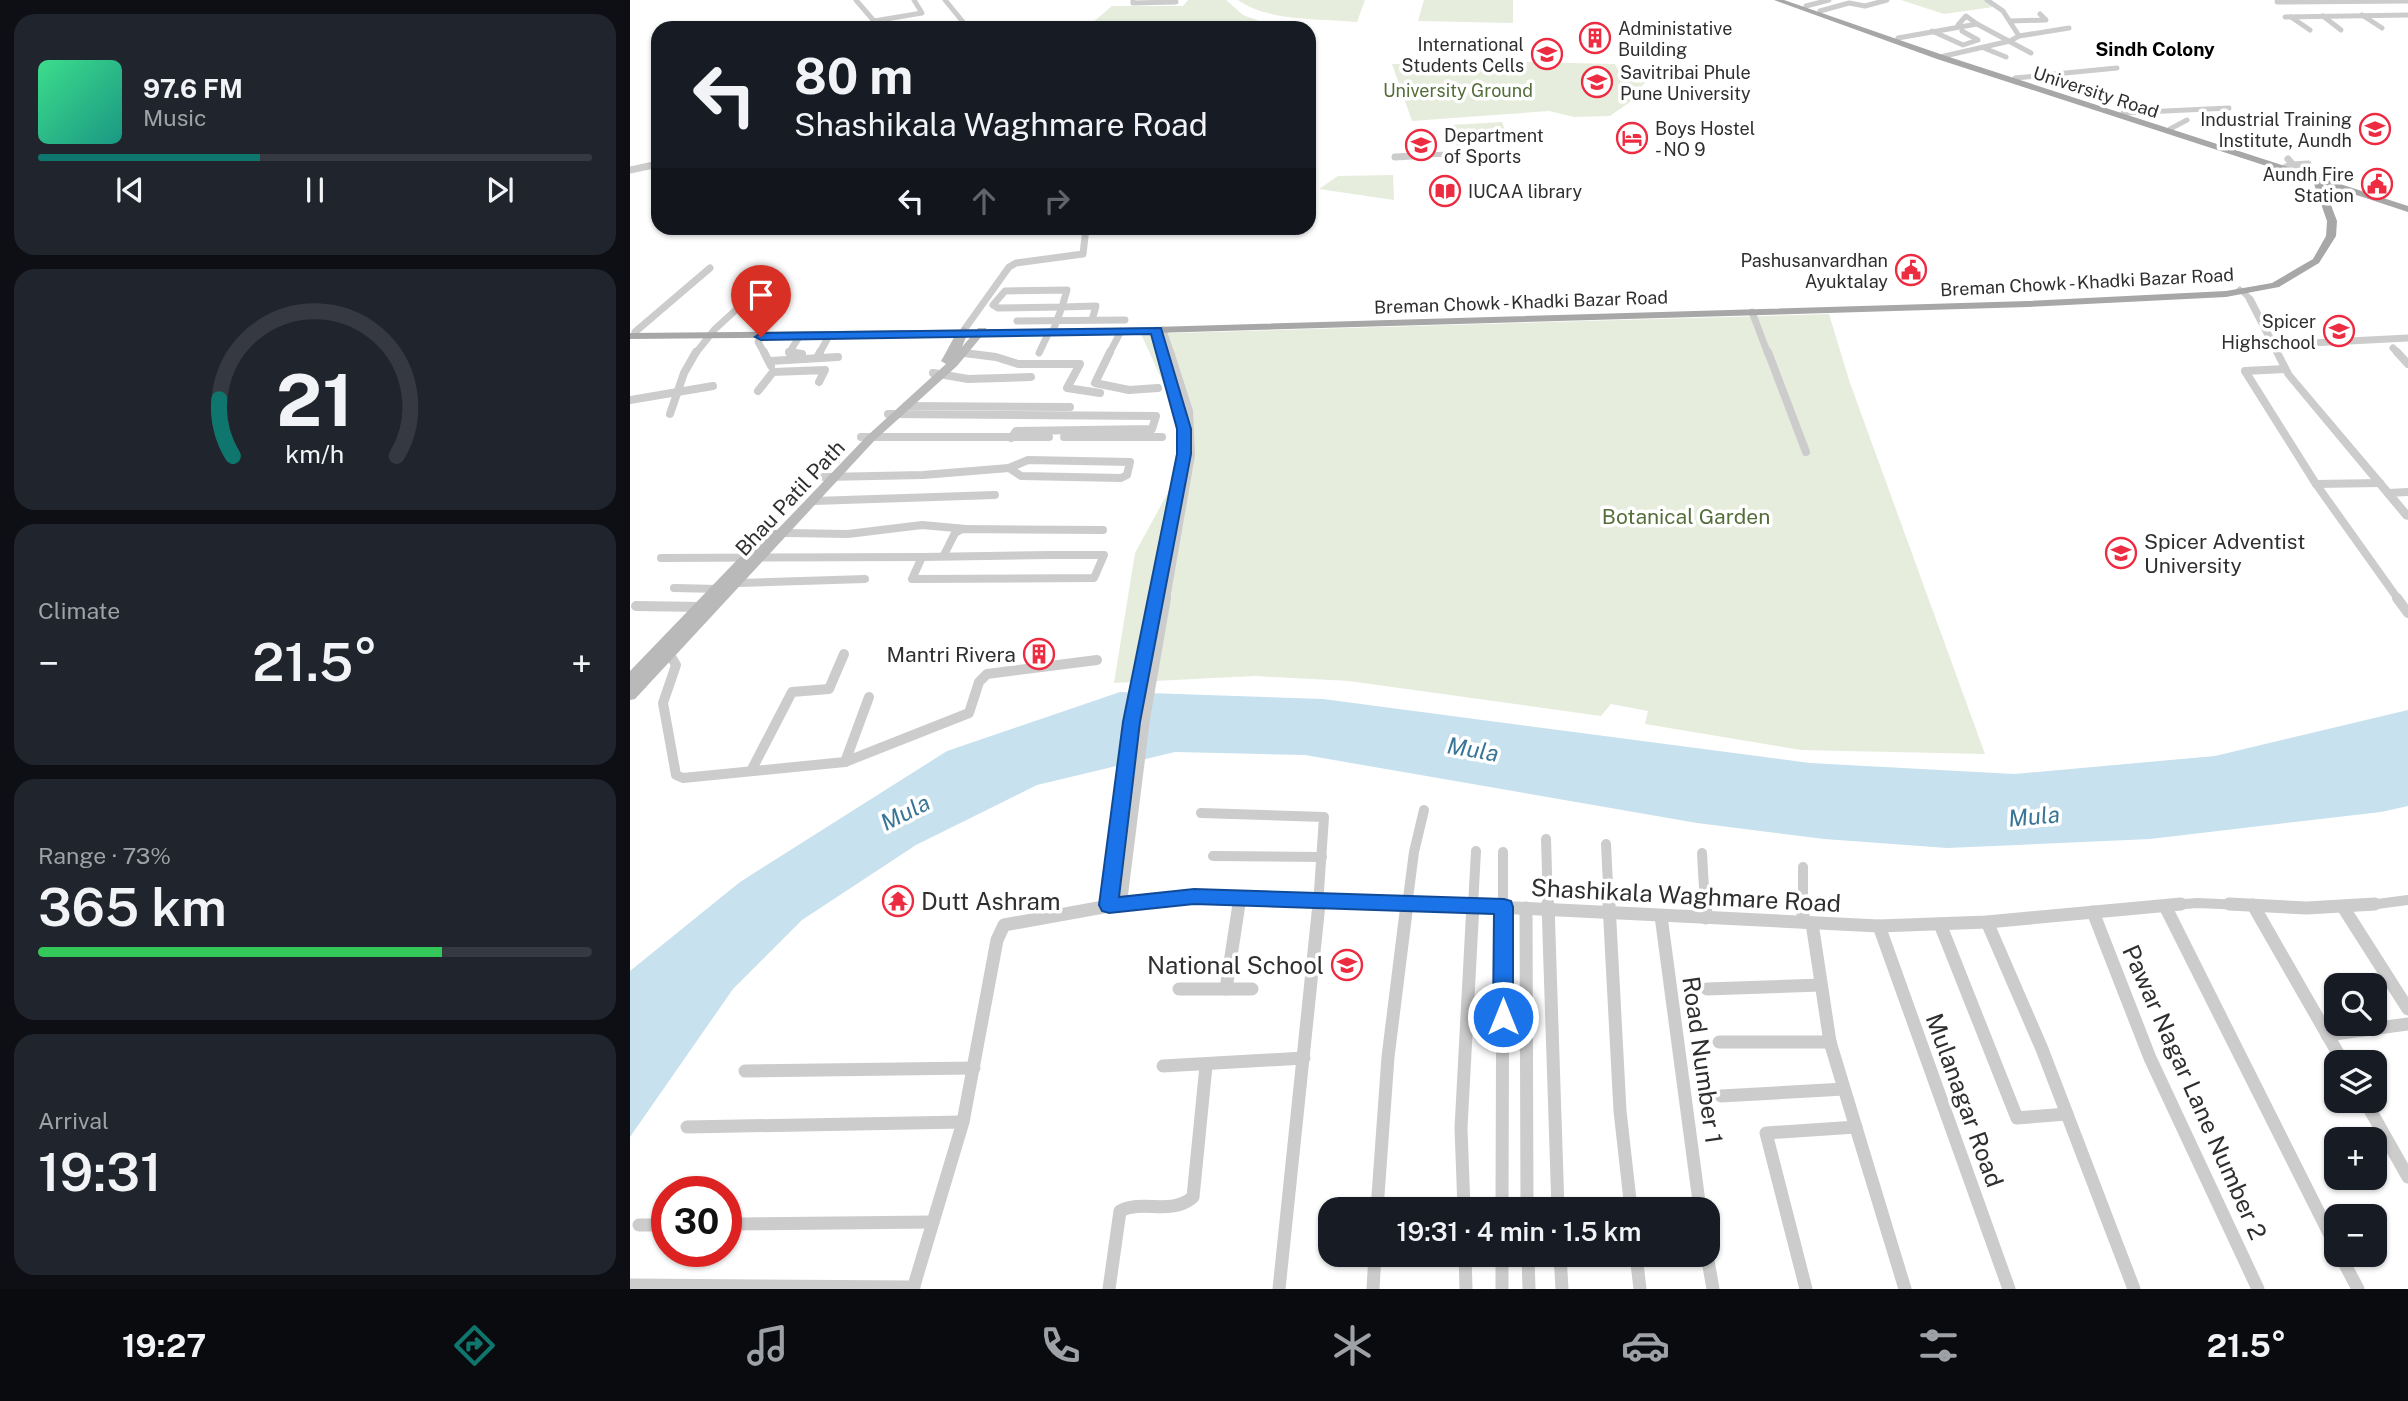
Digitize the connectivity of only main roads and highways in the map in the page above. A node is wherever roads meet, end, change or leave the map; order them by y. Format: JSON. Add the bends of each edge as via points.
{"nodes":[{"id":1,"x":1776,"y":0,"type":"edge"},
{"id":2,"x":1787,"y":0,"type":"edge"},
{"id":3,"x":1944,"y":56,"type":"junction"},
{"id":4,"x":2289,"y":166,"type":"junction"},
{"id":5,"x":2313,"y":179,"type":"junction"},
{"id":6,"x":2358,"y":193,"type":"junction"},
{"id":7,"x":2321,"y":194,"type":"junction"},
{"id":8,"x":2408,"y":208,"type":"edge"},
{"id":9,"x":2312,"y":260,"type":"junction"},
{"id":10,"x":2243,"y":290,"type":"junction"},
{"id":11,"x":1430,"y":320,"type":"junction"},
{"id":12,"x":1122,"y":326,"type":"junction"},
{"id":13,"x":963,"y":332,"type":"junction"},
{"id":14,"x":980,"y":332,"type":"junction"},
{"id":15,"x":632,"y":333,"type":"edge"},
{"id":16,"x":707,"y":335,"type":"junction"},
{"id":17,"x":937,"y":374,"type":"junction"},
{"id":18,"x":830,"y":477,"type":"junction"},
{"id":19,"x":754,"y":559,"type":"junction"},
{"id":20,"x":663,"y":655,"type":"junction"},
{"id":21,"x":630,"y":680,"type":"edge"},
{"id":22,"x":630,"y":695,"type":"edge"}],
"edges":[{"from":1,"to":3,"type":"main road","name":"University Road"},
{"from":2,"to":3,"type":"main road","name":"University Road"},
{"from":3,"to":4,"type":"main road","name":"University Road"},
{"from":3,"to":4,"type":"main road","name":"University Road"},
{"from":4,"to":5,"type":"main road","name":"University Road"},
{"from":5,"to":6,"type":"main road","name":"University Road"},
{"from":5,"to":7,"type":"main road"},
{"from":5,"to":8,"type":"main road","name":"University Road"},
{"from":5,"to":9,"type":"main road","via":[[2325,220]]},
{"from":6,"to":7,"type":"main road","via":[[2334,190]]},
{"from":6,"to":8,"type":"main road","name":"University Road"},
{"from":7,"to":9,"type":"main road","via":[[2332,228],[2327,245]]},
{"from":9,"to":10,"type":"main road","name":"Breman Chowk - Khadki Bazar Road"},
{"from":10,"to":11,"type":"main road","name":"Breman Chowk - Khadki Bazar Road"},
{"from":10,"to":11,"type":"main road","name":"Breman Chowk - Khadki Bazar Road","via":[[2059,302]]},
{"from":11,"to":12,"type":"main road","name":"Breman Chowk - Khadki Bazar Road"},
{"from":11,"to":12,"type":"main road","name":"Breman Chowk - Khadki Bazar Road","via":[[1160,330]]},
{"from":12,"to":14,"type":"main road","name":"Breman Chowk - Khadki Bazar Road"},
{"from":13,"to":14,"type":"main road","name":"Breman Chowk - Khadki Bazar Road"},
{"from":13,"to":16,"type":"main road","name":"Breman Chowk - Khadki Bazar Road"},
{"from":13,"to":16,"type":"main road","name":"Breman Chowk - Khadki Bazar Road"},
{"from":13,"to":17,"type":"main road","name":"Bhau Patil Path"},
{"from":14,"to":17,"type":"main road","name":"Bhau Patil Path","via":[[964,353]]},
{"from":15,"to":16,"type":"main road","name":"Breman Chowk - Khadki Bazar Road"},
{"from":17,"to":18,"type":"main road","name":"Bhau Patil Path"},
{"from":18,"to":19,"type":"main road","name":"Bhau Patil Path"},
{"from":18,"to":19,"type":"main road","name":"Bhau Patil Path","via":[[785,533]]},
{"from":19,"to":20,"type":"main road","name":"Bhau Patil Path","via":[[719,589]]},
{"from":19,"to":20,"type":"main road","name":"Bhau Patil Path","via":[[738,583]]},
{"from":20,"to":21,"type":"main road","name":"Bhau Patil Path"},
{"from":20,"to":22,"type":"main road","name":"Bhau Patil Path"}]}
